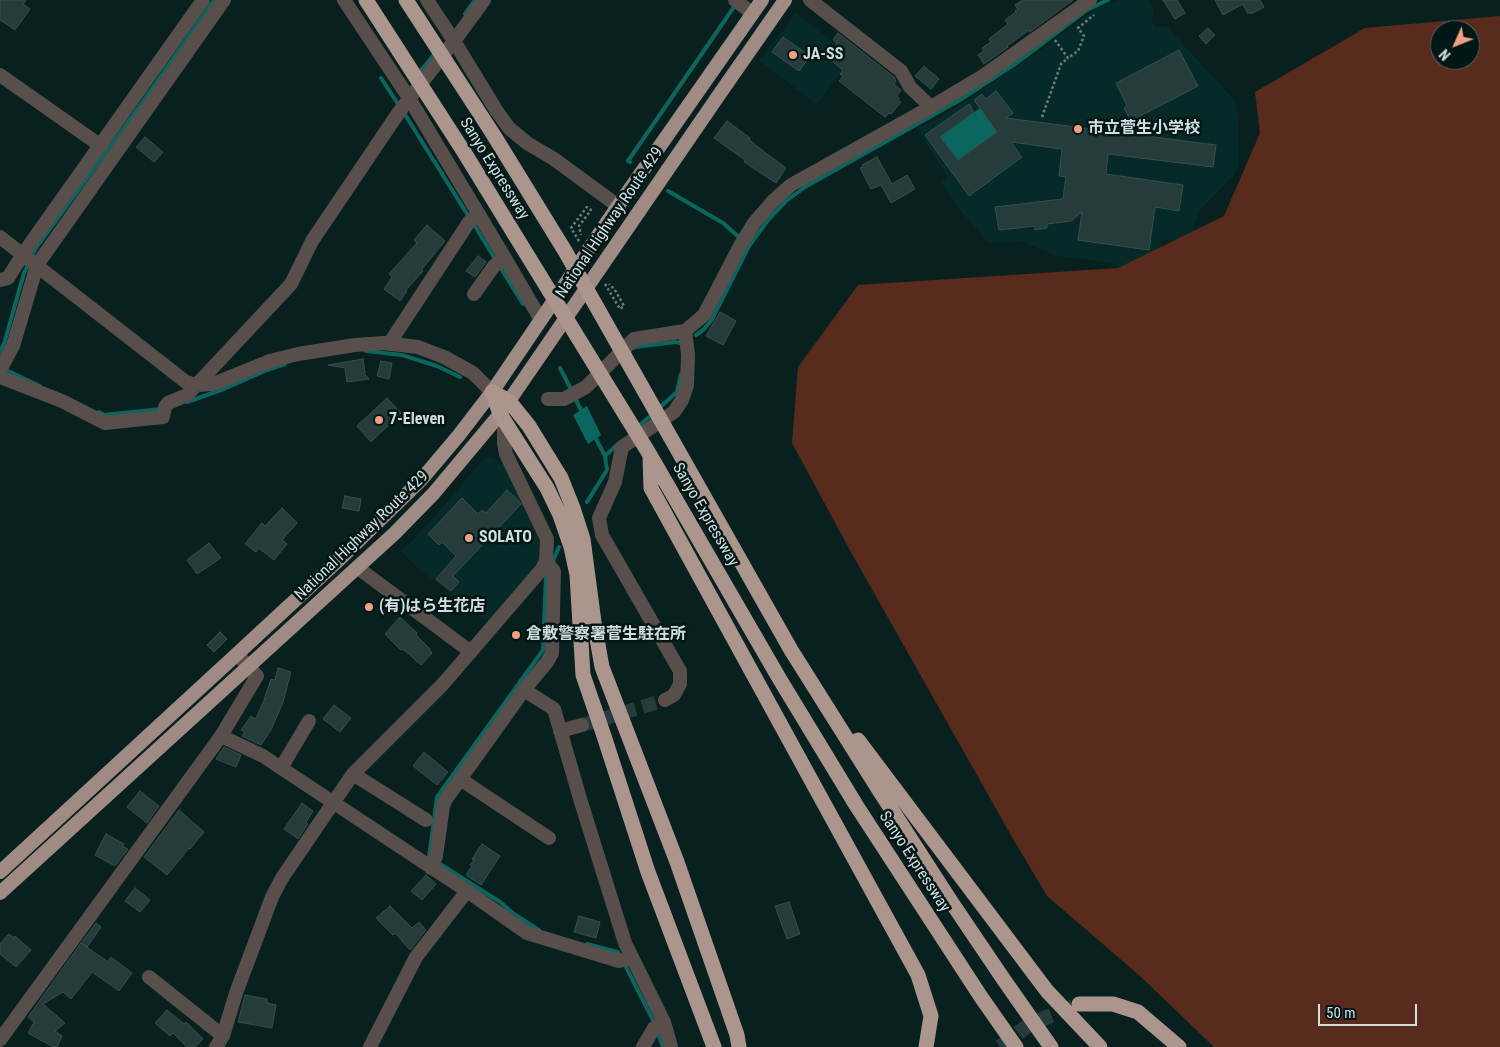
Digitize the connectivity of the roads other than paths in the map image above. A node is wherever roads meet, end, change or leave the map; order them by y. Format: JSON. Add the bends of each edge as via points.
{"nodes":[{"id":1,"x":203,"y":0,"type":"edge"},
{"id":2,"x":224,"y":0,"type":"edge"},
{"id":3,"x":344,"y":0,"type":"edge"},
{"id":4,"x":366,"y":0,"type":"edge"},
{"id":5,"x":406,"y":0,"type":"edge"},
{"id":6,"x":427,"y":0,"type":"edge"},
{"id":7,"x":484,"y":0,"type":"edge"},
{"id":8,"x":762,"y":0,"type":"edge"},
{"id":9,"x":785,"y":0,"type":"edge"},
{"id":10,"x":810,"y":0,"type":"edge"},
{"id":11,"x":1086,"y":1,"type":"edge"},
{"id":12,"x":737,"y":2,"type":"edge"},
{"id":13,"x":752,"y":14,"type":"junction"},
{"id":14,"x":454,"y":42,"type":"junction"},
{"id":15,"x":0,"y":75,"type":"edge"},
{"id":16,"x":404,"y":105,"type":"junction"},
{"id":17,"x":931,"y":107,"type":"junction"},
{"id":18,"x":101,"y":146,"type":"junction"},
{"id":19,"x":618,"y":206,"type":"junction"},
{"id":20,"x":474,"y":218,"type":"junction"},
{"id":21,"x":0,"y":237,"type":"edge"},
{"id":22,"x":30,"y":260,"type":"junction"},
{"id":23,"x":500,"y":262,"type":"junction"},
{"id":24,"x":0,"y":280,"type":"edge"},
{"id":25,"x":474,"y":294,"type":"dead end"},
{"id":26,"x":540,"y":320,"type":"junction"},
{"id":27,"x":685,"y":331,"type":"junction"},
{"id":28,"x":389,"y":344,"type":"junction"},
{"id":29,"x":0,"y":370,"type":"edge"},
{"id":30,"x":0,"y":377,"type":"edge"},
{"id":31,"x":196,"y":385,"type":"junction"},
{"id":32,"x":492,"y":392,"type":"junction"},
{"id":33,"x":548,"y":399,"type":"dead end"},
{"id":34,"x":509,"y":401,"type":"junction"},
{"id":35,"x":502,"y":418,"type":"junction"},
{"id":36,"x":650,"y":455,"type":"junction"},
{"id":37,"x":549,"y":564,"type":"junction"},
{"id":38,"x":358,"y":568,"type":"junction"},
{"id":39,"x":791,"y":650,"type":"junction"},
{"id":40,"x":471,"y":652,"type":"junction"},
{"id":41,"x":237,"y":654,"type":"junction"},
{"id":42,"x":248,"y":666,"type":"junction"},
{"id":43,"x":524,"y":690,"type":"junction"},
{"id":44,"x":665,"y":700,"type":"tunnel mouth"},
{"id":45,"x":310,"y":720,"type":"dead end"},
{"id":46,"x":582,"y":725,"type":"tunnel mouth"},
{"id":47,"x":560,"y":731,"type":"junction"},
{"id":48,"x":221,"y":736,"type":"junction"},
{"id":49,"x":281,"y":768,"type":"junction"},
{"id":50,"x":353,"y":774,"type":"junction"},
{"id":51,"x":460,"y":779,"type":"junction"},
{"id":52,"x":332,"y":803,"type":"junction"},
{"id":53,"x":426,"y":820,"type":"dead end"},
{"id":54,"x":549,"y":838,"type":"dead end"},
{"id":55,"x":434,"y":862,"type":"junction"},
{"id":56,"x":0,"y":872,"type":"edge"},
{"id":57,"x":467,"y":890,"type":"junction"},
{"id":58,"x":0,"y":893,"type":"edge"},
{"id":59,"x":625,"y":960,"type":"junction"},
{"id":60,"x":149,"y":977,"type":"dead end"},
{"id":61,"x":1079,"y":1004,"type":"tunnel mouth"},
{"id":62,"x":659,"y":1025,"type":"junction"},
{"id":63,"x":0,"y":1040,"type":"edge"},
{"id":64,"x":220,"y":1041,"type":"edge"},
{"id":65,"x":740,"y":1043,"type":"edge"},
{"id":66,"x":370,"y":1047,"type":"edge"},
{"id":67,"x":642,"y":1047,"type":"edge"},
{"id":68,"x":671,"y":1047,"type":"edge"},
{"id":69,"x":714,"y":1047,"type":"edge"},
{"id":70,"x":926,"y":1047,"type":"edge"},
{"id":71,"x":1016,"y":1047,"type":"edge"},
{"id":72,"x":1052,"y":1047,"type":"edge"},
{"id":73,"x":1100,"y":1047,"type":"edge"},
{"id":74,"x":1180,"y":1047,"type":"edge"}],
"edges":[{"from":1,"to":18,"type":"street"},
{"from":2,"to":22,"type":"street"},
{"from":3,"to":16,"type":"street"},
{"from":4,"to":36,"type":"highway","name":"Sanyo Expressway","via":[[464,152]]},
{"from":5,"to":39,"type":"highway","name":"Sanyo Expressway","via":[[565,251]]},
{"from":6,"to":14,"type":"street"},
{"from":7,"to":14,"type":"street"},
{"from":8,"to":13,"type":"highway","name":"National Highway Route 429"},
{"from":9,"to":34,"type":"highway","name":"National Highway Route 429"},
{"from":10,"to":17,"type":"street","via":[[901,72],[910,87]]},
{"from":11,"to":17,"type":"street","via":[[983,76]]},
{"from":12,"to":13,"type":"street"},
{"from":13,"to":19,"type":"highway","name":"National Highway Route 429"},
{"from":14,"to":16,"type":"street"},
{"from":14,"to":19,"type":"street","via":[[509,128]]},
{"from":15,"to":18,"type":"street"},
{"from":16,"to":20,"type":"street"},
{"from":16,"to":31,"type":"street","via":[[312,241],[291,284]]},
{"from":17,"to":27,"type":"street","via":[[791,185],[773,201],[740,246],[704,315]]},
{"from":18,"to":22,"type":"street"},
{"from":19,"to":26,"type":"highway","name":"National Highway Route 429"},
{"from":20,"to":23,"type":"street"},
{"from":20,"to":28,"type":"street"},
{"from":21,"to":22,"type":"street"},
{"from":22,"to":24,"type":"street","via":[[8,278]]},
{"from":22,"to":29,"type":"street","via":[[13,346]]},
{"from":22,"to":31,"type":"street","via":[[186,382]]},
{"from":23,"to":25,"type":"street"},
{"from":23,"to":26,"type":"street"},
{"from":26,"to":32,"type":"highway","name":"National Highway Route 429"},
{"from":27,"to":33,"type":"street","via":[[634,339],[586,387],[564,398]]},
{"from":27,"to":44,"type":"street","via":[[687,384],[682,400],[674,412],[622,447],[615,482],[599,518],[602,535],[680,671],[680,684],[674,695]]},
{"from":28,"to":31,"type":"street","via":[[355,345],[298,354],[270,361],[213,384]]},
{"from":28,"to":32,"type":"street","via":[[418,347],[444,357],[472,373]]},
{"from":30,"to":31,"type":"street","via":[[62,401],[105,423],[163,417],[168,402],[186,395]]},
{"from":32,"to":34,"type":"highway"},
{"from":32,"to":35,"type":"highway"},
{"from":32,"to":41,"type":"highway","name":"National Highway Route 429","via":[[420,480]]},
{"from":34,"to":35,"type":"highway","name":"National Highway Route 429"},
{"from":34,"to":65,"type":"highway","via":[[545,451],[573,508],[583,538],[602,667],[677,862]]},
{"from":35,"to":37,"type":"street","via":[[506,454],[547,539]]},
{"from":35,"to":38,"type":"highway","name":"National Highway Route 429","via":[[434,494]]},
{"from":35,"to":69,"type":"highway","via":[[547,488],[571,547],[577,575],[583,675],[648,872]]},
{"from":36,"to":70,"type":"highway","via":[[651,488],[918,975],[932,1016]]},
{"from":36,"to":71,"type":"highway","name":"Sanyo Expressway","via":[[856,805]]},
{"from":37,"to":40,"type":"street"},
{"from":37,"to":43,"type":"street","via":[[554,571],[552,652]]},
{"from":38,"to":40,"type":"street"},
{"from":38,"to":42,"type":"highway","name":"National Highway Route 429"},
{"from":39,"to":72,"type":"highway","name":"Sanyo Expressway","via":[[952,903]]},
{"from":39,"to":73,"type":"highway","via":[[1047,991]]},
{"from":40,"to":50,"type":"street"},
{"from":41,"to":42,"type":"street"},
{"from":41,"to":56,"type":"highway","name":"National Highway Route 429"},
{"from":42,"to":48,"type":"street","via":[[257,676]]},
{"from":42,"to":58,"type":"highway","name":"National Highway Route 429"},
{"from":43,"to":47,"type":"street","via":[[554,709]]},
{"from":43,"to":51,"type":"street"},
{"from":45,"to":49,"type":"street"},
{"from":46,"to":47,"type":"street"},
{"from":47,"to":59,"type":"street","via":[[622,933]]},
{"from":48,"to":49,"type":"street"},
{"from":48,"to":63,"type":"street"},
{"from":49,"to":52,"type":"street"},
{"from":50,"to":52,"type":"street"},
{"from":50,"to":53,"type":"street"},
{"from":51,"to":54,"type":"street"},
{"from":51,"to":55,"type":"street","via":[[443,806]]},
{"from":52,"to":55,"type":"street"},
{"from":52,"to":64,"type":"street","via":[[272,896]]},
{"from":55,"to":57,"type":"street"},
{"from":57,"to":59,"type":"street","via":[[527,933]]},
{"from":57,"to":66,"type":"street","via":[[416,957]]},
{"from":59,"to":62,"type":"street"},
{"from":60,"to":64,"type":"street"},
{"from":61,"to":74,"type":"highway","via":[[1113,1004],[1138,1012]]},
{"from":62,"to":67,"type":"street"},
{"from":62,"to":68,"type":"street"}]}
